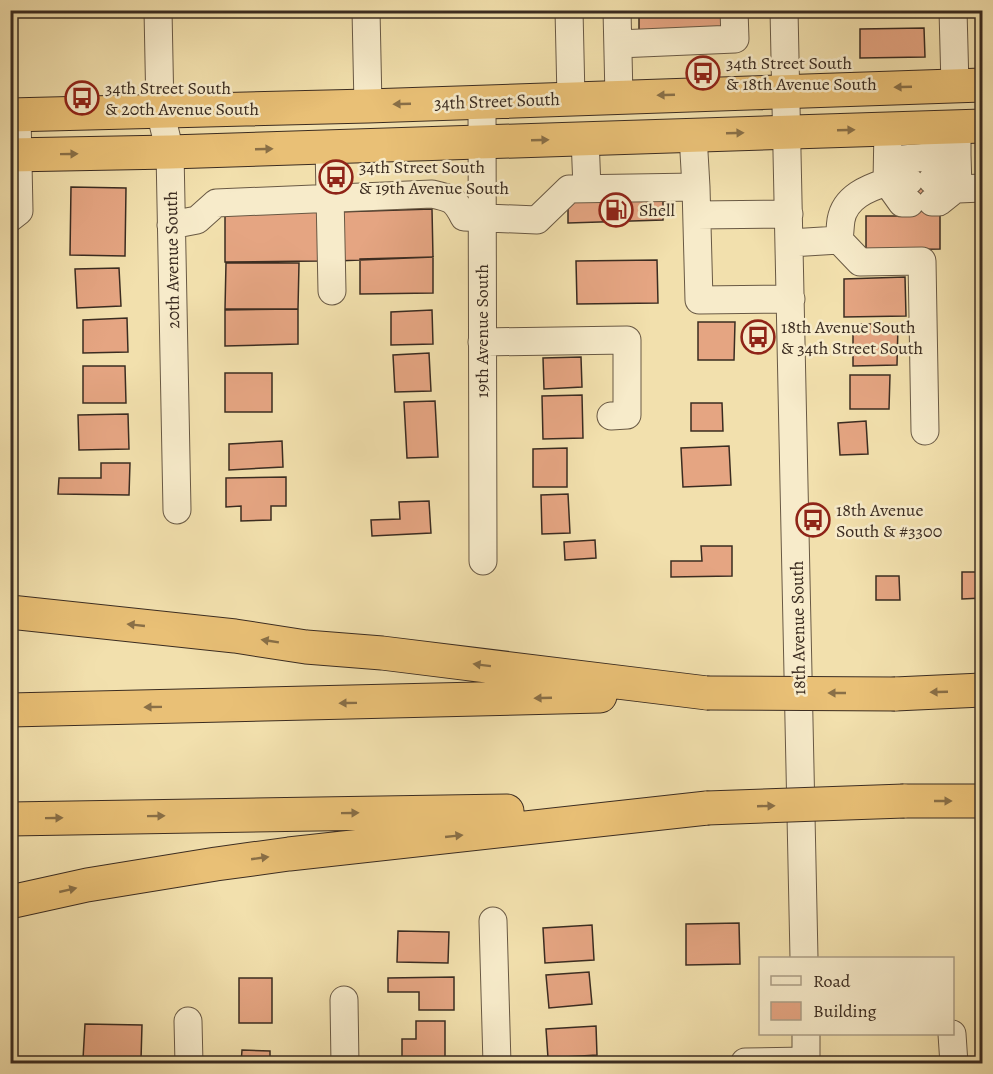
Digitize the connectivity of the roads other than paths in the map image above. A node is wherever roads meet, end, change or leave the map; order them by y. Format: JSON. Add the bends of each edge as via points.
{"nodes":[{"id":1,"x":158,"y":10,"type":"edge"},
{"id":2,"x":366,"y":10,"type":"edge"},
{"id":3,"x":569,"y":10,"type":"edge"},
{"id":4,"x":617,"y":10,"type":"edge"},
{"id":5,"x":734,"y":10,"type":"edge"},
{"id":6,"x":784,"y":10,"type":"edge"},
{"id":7,"x":953,"y":10,"type":"edge"},
{"id":8,"x":618,"y":44,"type":"junction"},
{"id":9,"x":969,"y":85,"type":"edge"},
{"id":10,"x":787,"y":91,"type":"junction"},
{"id":11,"x":619,"y":97,"type":"junction"},
{"id":12,"x":571,"y":98,"type":"junction"},
{"id":13,"x":482,"y":101,"type":"junction"},
{"id":14,"x":368,"y":105,"type":"junction"},
{"id":15,"x":160,"y":111,"type":"junction"},
{"id":16,"x":14,"y":115,"type":"edge"},
{"id":17,"x":788,"y":132,"type":"junction"},
{"id":18,"x":693,"y":135,"type":"junction"},
{"id":19,"x":966,"y":136,"type":"edge"},
{"id":20,"x":585,"y":138,"type":"junction"},
{"id":21,"x":481,"y":142,"type":"junction"},
{"id":22,"x":329,"y":146,"type":"junction"},
{"id":23,"x":170,"y":152,"type":"junction"},
{"id":24,"x":14,"y":155,"type":"edge"},
{"id":25,"x":924,"y":180,"type":"edge"},
{"id":26,"x":696,"y":187,"type":"junction"},
{"id":27,"x":587,"y":188,"type":"junction"},
{"id":28,"x":329,"y":199,"type":"junction"},
{"id":29,"x":789,"y":214,"type":"junction"},
{"id":30,"x":697,"y":215,"type":"junction"},
{"id":31,"x":10,"y":218,"type":"edge"},
{"id":32,"x":482,"y":219,"type":"junction"},
{"id":33,"x":171,"y":225,"type":"junction"},
{"id":34,"x":839,"y":240,"type":"junction"},
{"id":35,"x":790,"y":243,"type":"junction"},
{"id":36,"x":332,"y":291,"type":"dead end"},
{"id":37,"x":791,"y":298,"type":"junction"},
{"id":38,"x":482,"y":342,"type":"junction"},
{"id":39,"x":610,"y":416,"type":"dead end"},
{"id":40,"x":925,"y":431,"type":"dead end"},
{"id":41,"x":177,"y":510,"type":"dead end"},
{"id":42,"x":483,"y":561,"type":"dead end"},
{"id":43,"x":10,"y":612,"type":"edge"},
{"id":44,"x":982,"y":690,"type":"edge"},
{"id":45,"x":707,"y":693,"type":"junction"},
{"id":46,"x":10,"y":710,"type":"edge"},
{"id":47,"x":982,"y":801,"type":"edge"},
{"id":48,"x":707,"y":808,"type":"junction"},
{"id":49,"x":10,"y":819,"type":"edge"},
{"id":50,"x":10,"y":902,"type":"edge"},
{"id":51,"x":493,"y":921,"type":"dead end"},
{"id":52,"x":804,"y":957,"type":"edge"},
{"id":53,"x":344,"y":1000,"type":"dead end"},
{"id":54,"x":188,"y":1022,"type":"dead end"},
{"id":55,"x":806,"y":1035,"type":"edge"},
{"id":56,"x":952,"y":1035,"type":"edge"},
{"id":57,"x":806,"y":1062,"type":"edge"},
{"id":58,"x":189,"y":1064,"type":"edge"},
{"id":59,"x":345,"y":1064,"type":"edge"},
{"id":60,"x":497,"y":1064,"type":"edge"},
{"id":61,"x":745,"y":1064,"type":"edge"},
{"id":62,"x":954,"y":1064,"type":"edge"}],
"edges":[{"from":1,"to":15,"type":"street","name":"20th Avenue South"},
{"from":2,"to":14,"type":"street"},
{"from":3,"to":12,"type":"street"},
{"from":4,"to":8,"type":"street"},
{"from":5,"to":8,"type":"street","via":[[735,39]]},
{"from":6,"to":10,"type":"street","name":"18th Avenue South"},
{"from":7,"to":9,"type":"street"},
{"from":8,"to":11,"type":"street"},
{"from":9,"to":10,"type":"highway","name":"34th Street South","one_way":true},
{"from":10,"to":11,"type":"highway","name":"34th Street South","one_way":true},
{"from":10,"to":17,"type":"street","name":"18th Avenue South"},
{"from":11,"to":12,"type":"highway","name":"34th Street South"},
{"from":12,"to":13,"type":"highway","name":"34th Street South"},
{"from":13,"to":14,"type":"highway","name":"34th Street South","one_way":true},
{"from":13,"to":21,"type":"street","name":"19th Avenue South"},
{"from":14,"to":15,"type":"highway","name":"34th Street South"},
{"from":15,"to":16,"type":"highway","name":"34th Street South"},
{"from":15,"to":23,"type":"street","name":"20th Avenue South"},
{"from":16,"to":24,"type":"street"},
{"from":18,"to":17,"type":"highway","one_way":true},
{"from":17,"to":25,"type":"highway","one_way":true},
{"from":17,"to":29,"type":"street","name":"18th Avenue South"},
{"from":18,"to":20,"type":"highway"},
{"from":18,"to":26,"type":"street"},
{"from":19,"to":25,"type":"highway"},
{"from":19,"to":25,"type":"street"},
{"from":21,"to":20,"type":"highway","one_way":true},
{"from":20,"to":27,"type":"street"},
{"from":21,"to":22,"type":"highway"},
{"from":21,"to":32,"type":"street","name":"19th Avenue South"},
{"from":23,"to":22,"type":"highway","one_way":true},
{"from":22,"to":28,"type":"street"},
{"from":24,"to":23,"type":"highway","one_way":true},
{"from":23,"to":33,"type":"street","name":"20th Avenue South"},
{"from":24,"to":31,"type":"street","via":[[19,211]]},
{"from":25,"to":34,"type":"street","via":[[856,196],[841,218]]},
{"from":26,"to":27,"type":"street"},
{"from":26,"to":30,"type":"street"},
{"from":27,"to":32,"type":"street","via":[[569,189],[537,220]]},
{"from":28,"to":32,"type":"street","via":[[432,194],[449,197],[464,217]]},
{"from":28,"to":33,"type":"street","via":[[216,203],[197,220]]},
{"from":28,"to":36,"type":"street"},
{"from":29,"to":30,"type":"street"},
{"from":29,"to":35,"type":"street","name":"18th Avenue South"},
{"from":30,"to":37,"type":"street","via":[[699,300]]},
{"from":32,"to":38,"type":"street","name":"19th Avenue South"},
{"from":33,"to":41,"type":"street","name":"20th Avenue South"},
{"from":34,"to":35,"type":"street"},
{"from":34,"to":40,"type":"street","via":[[860,262],[922,261]]},
{"from":35,"to":37,"type":"street","name":"18th Avenue South"},
{"from":37,"to":52,"type":"street","name":"18th Avenue South"},
{"from":38,"to":39,"type":"street","via":[[627,340],[627,415]]},
{"from":38,"to":42,"type":"street","name":"19th Avenue South"},
{"from":45,"to":43,"type":"highway","one_way":true},
{"from":44,"to":45,"type":"highway","one_way":true,"bridge":true,"via":[[895,694]]},
{"from":45,"to":46,"type":"highway","one_way":true},
{"from":48,"to":47,"type":"highway","one_way":true,"bridge":true},
{"from":49,"to":48,"type":"highway","one_way":true},
{"from":50,"to":48,"type":"highway","one_way":true,"via":[[87,885],[237,861]]},
{"from":51,"to":60,"type":"street"},
{"from":53,"to":59,"type":"street"},
{"from":54,"to":58,"type":"street"},
{"from":55,"to":57,"type":"street"},
{"from":56,"to":62,"type":"street"},
{"from":57,"to":61,"type":"street"}]}
